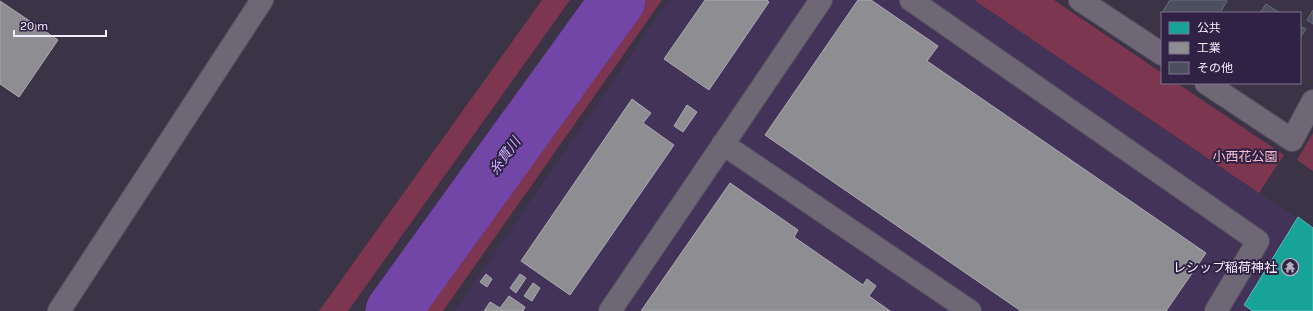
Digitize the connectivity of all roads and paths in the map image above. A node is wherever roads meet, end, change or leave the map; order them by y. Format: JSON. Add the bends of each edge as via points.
{"nodes":[{"id":1,"x":262,"y":0,"type":"edge"},
{"id":2,"x":821,"y":0,"type":"edge"},
{"id":3,"x":911,"y":0,"type":"edge"},
{"id":4,"x":1080,"y":0,"type":"edge"},
{"id":5,"x":1161,"y":53,"type":"edge"},
{"id":6,"x":1208,"y":84,"type":"edge"},
{"id":7,"x":1313,"y":101,"type":"edge"},
{"id":8,"x":723,"y":144,"type":"junction"},
{"id":9,"x":59,"y":311,"type":"edge"},
{"id":10,"x":610,"y":311,"type":"edge"},
{"id":11,"x":970,"y":311,"type":"edge"},
{"id":12,"x":1216,"y":311,"type":"edge"}],
"edges":[{"from":1,"to":9,"type":"street"},
{"from":2,"to":8,"type":"street"},
{"from":3,"to":12,"type":"street","via":[[1258,242]]},
{"from":4,"to":5,"type":"street"},
{"from":6,"to":7,"type":"street","via":[[1292,140]]},
{"from":8,"to":10,"type":"street"},
{"from":8,"to":11,"type":"street"}]}
